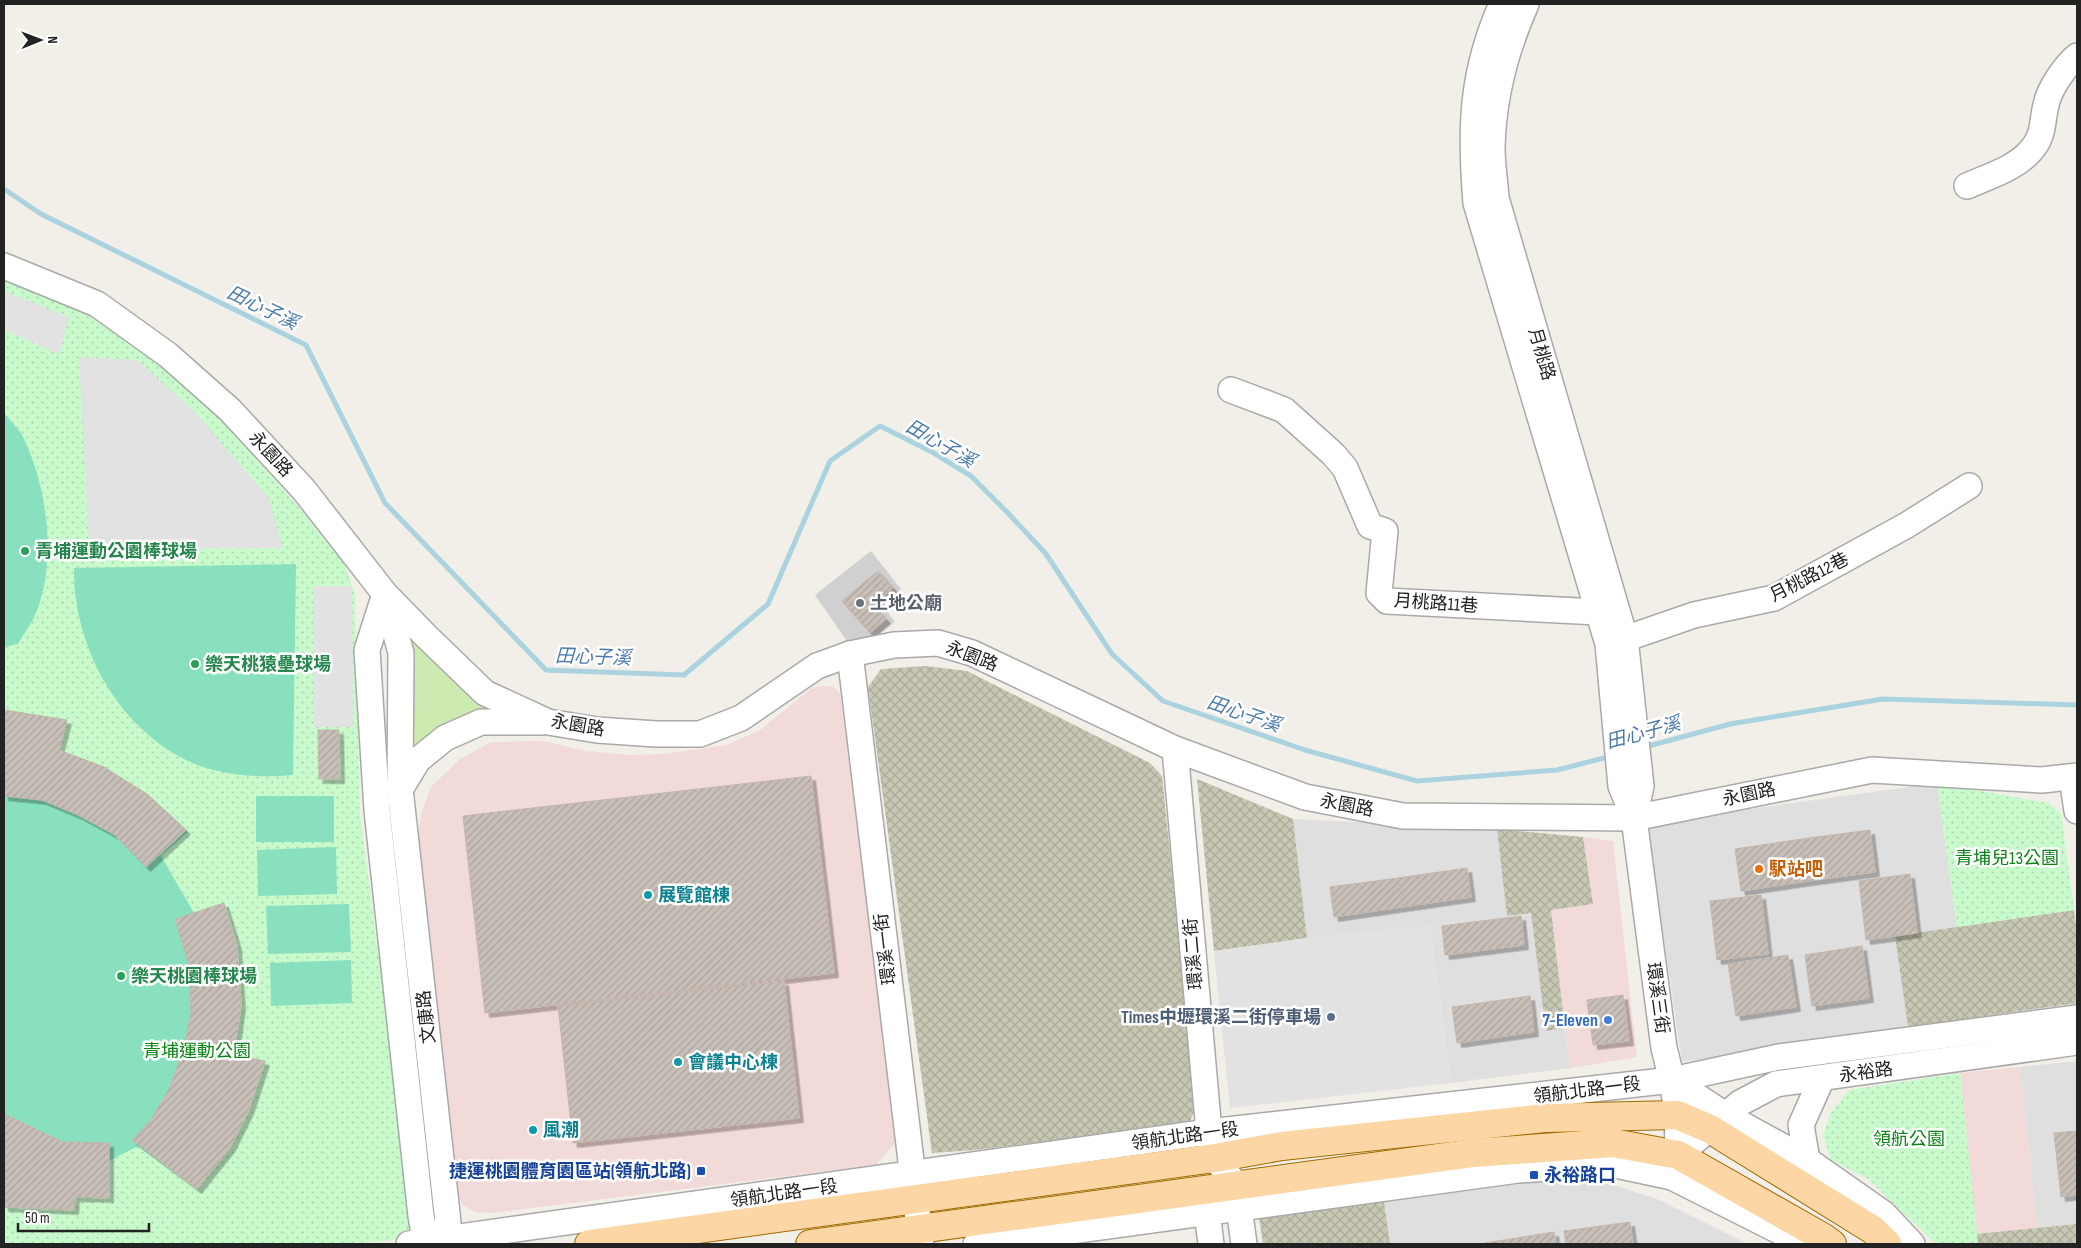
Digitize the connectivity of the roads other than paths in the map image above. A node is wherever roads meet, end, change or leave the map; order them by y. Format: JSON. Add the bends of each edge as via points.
{"nodes":[{"id":1,"x":1502,"y":4,"type":"edge"},
{"id":2,"x":1526,"y":4,"type":"edge"},
{"id":3,"x":2077,"y":56,"type":"edge"},
{"id":4,"x":1967,"y":186,"type":"dead end"},
{"id":5,"x":4,"y":266,"type":"edge"},
{"id":6,"x":1524,"y":330,"type":"junction"},
{"id":7,"x":1231,"y":390,"type":"dead end"},
{"id":8,"x":1969,"y":486,"type":"dead end"},
{"id":9,"x":386,"y":594,"type":"junction"},
{"id":10,"x":1598,"y":612,"type":"junction"},
{"id":11,"x":1616,"y":641,"type":"junction"},
{"id":12,"x":850,"y":654,"type":"junction"},
{"id":13,"x":548,"y":722,"type":"junction"},
{"id":14,"x":1175,"y":749,"type":"junction"},
{"id":15,"x":2075,"y":776,"type":"edge"},
{"id":16,"x":400,"y":789,"type":"junction"},
{"id":17,"x":377,"y":810,"type":"junction"},
{"id":18,"x":2077,"y":811,"type":"edge"},
{"id":19,"x":1634,"y":818,"type":"junction"},
{"id":20,"x":2077,"y":1018,"type":"edge"},
{"id":21,"x":2077,"y":1042,"type":"edge"},
{"id":22,"x":1822,"y":1078,"type":"junction"},
{"id":23,"x":1672,"y":1080,"type":"junction"},
{"id":24,"x":1677,"y":1115,"type":"junction"},
{"id":25,"x":1718,"y":1122,"type":"junction"},
{"id":26,"x":1209,"y":1132,"type":"junction"},
{"id":27,"x":1216,"y":1158,"type":"junction"},
{"id":28,"x":1807,"y":1160,"type":"junction"},
{"id":29,"x":1675,"y":1166,"type":"junction"},
{"id":30,"x":914,"y":1188,"type":"junction"},
{"id":31,"x":1238,"y":1197,"type":"junction"},
{"id":32,"x":1205,"y":1201,"type":"junction"},
{"id":33,"x":920,"y":1237,"type":"edge"},
{"id":34,"x":434,"y":1243,"type":"edge"},
{"id":35,"x":409,"y":1244,"type":"edge"},
{"id":36,"x":590,"y":1244,"type":"edge"},
{"id":37,"x":810,"y":1244,"type":"edge"},
{"id":38,"x":976,"y":1244,"type":"edge"},
{"id":39,"x":1211,"y":1244,"type":"edge"},
{"id":40,"x":1244,"y":1244,"type":"edge"},
{"id":41,"x":1806,"y":1244,"type":"edge"},
{"id":42,"x":1832,"y":1244,"type":"edge"},
{"id":43,"x":1887,"y":1244,"type":"edge"},
{"id":44,"x":1912,"y":1244,"type":"edge"}],
"edges":[{"from":1,"to":6,"type":"street","name":"月桃路","via":[[1480,66],[1474,99],[1472,150],[1476,203]]},
{"from":2,"to":6,"type":"street","name":"月桃路","via":[[1506,56],[1495,105],[1492,149],[1496,198]]},
{"from":3,"to":4,"type":"street","via":[[2046,103],[2042,132],[2033,148],[2016,164]]},
{"from":5,"to":9,"type":"street","name":"永園路","via":[[97,304],[168,356],[230,410],[304,490]]},
{"from":6,"to":10,"type":"street","name":"月桃路"},
{"from":6,"to":11,"type":"street","name":"月桃路"},
{"from":7,"to":10,"type":"street","name":"月桃路11巷","via":[[1284,410],[1345,468],[1370,526],[1385,531],[1379,593],[1387,601]]},
{"from":8,"to":11,"type":"street","name":"月桃路12巷","via":[[1907,525],[1774,598],[1694,615]]},
{"from":9,"to":13,"type":"street","name":"永園路","via":[[485,693]]},
{"from":9,"to":16,"type":"street","name":"文康路","via":[[401,653]]},
{"from":9,"to":17,"type":"street","name":"文康路","via":[[368,650]]},
{"from":10,"to":11,"type":"street","name":"月桃路"},
{"from":11,"to":19,"type":"street","name":"月桃路"},
{"from":12,"to":13,"type":"street","name":"永園路","via":[[817,666],[741,718],[700,734],[597,730]]},
{"from":12,"to":14,"type":"street","name":"永園路","via":[[894,645],[938,643],[972,653]]},
{"from":12,"to":30,"type":"street","name":"環溪一街"},
{"from":13,"to":16,"type":"street","via":[[481,722],[445,738],[418,760]]},
{"from":14,"to":19,"type":"street","name":"永園路","via":[[1305,797],[1403,816]]},
{"from":14,"to":26,"type":"street","name":"環溪二街"},
{"from":15,"to":18,"type":"street"},
{"from":15,"to":19,"type":"street","name":"永園路","via":[[2042,780],[1872,770]]},
{"from":16,"to":17,"type":"street"},
{"from":16,"to":34,"type":"street","name":"文康路","via":[[448,1224]]},
{"from":17,"to":34,"type":"street","name":"文康路","via":[[422,1222]]},
{"from":19,"to":23,"type":"street","name":"環溪三街","via":[[1664,1048]]},
{"from":20,"to":23,"type":"street","name":"永裕路","via":[[1779,1057]]},
{"from":21,"to":22,"type":"street","name":"永裕路"},
{"from":22,"to":25,"type":"street","name":"永裕路","via":[[1776,1084],[1740,1102]]},
{"from":22,"to":28,"type":"street","via":[[1801,1125]]},
{"from":23,"to":24,"type":"street","name":"環溪三街"},
{"from":23,"to":25,"type":"street","name":"領航北路一段"},
{"from":23,"to":26,"type":"street","name":"領航北路一段"},
{"from":24,"to":25,"type":"main road","name":"領航北路一段"},
{"from":24,"to":27,"type":"main road","name":"領航北路一段","via":[[1545,1118],[1282,1146]]},
{"from":24,"to":29,"type":"street","name":"環溪三街"},
{"from":25,"to":28,"type":"street","name":"領航北路一段"},
{"from":25,"to":29,"type":"street","name":"永裕路"},
{"from":25,"to":43,"type":"main road","name":"領航北路一段","via":[[1873,1230]]},
{"from":26,"to":27,"type":"street","name":"環溪二街"},
{"from":26,"to":30,"type":"street","name":"領航北路一段"},
{"from":27,"to":30,"type":"main road","name":"領航北路一段"},
{"from":27,"to":31,"type":"street"},
{"from":27,"to":32,"type":"street"},
{"from":28,"to":44,"type":"street","name":"領航北路一段","via":[[1884,1214]]},
{"from":29,"to":31,"type":"main road","via":[[1613,1143],[1474,1153]]},
{"from":29,"to":41,"type":"street"},
{"from":29,"to":42,"type":"main road"},
{"from":30,"to":33,"type":"street","name":"環溪一街"},
{"from":30,"to":34,"type":"street","name":"領航北路一段"},
{"from":30,"to":36,"type":"main road","name":"領航北路一段"},
{"from":31,"to":32,"type":"main road"},
{"from":31,"to":40,"type":"street"},
{"from":32,"to":33,"type":"main road"},
{"from":32,"to":38,"type":"street"},
{"from":32,"to":39,"type":"street"},
{"from":33,"to":37,"type":"main road"},
{"from":34,"to":35,"type":"street","name":"領航北路一段"}]}
